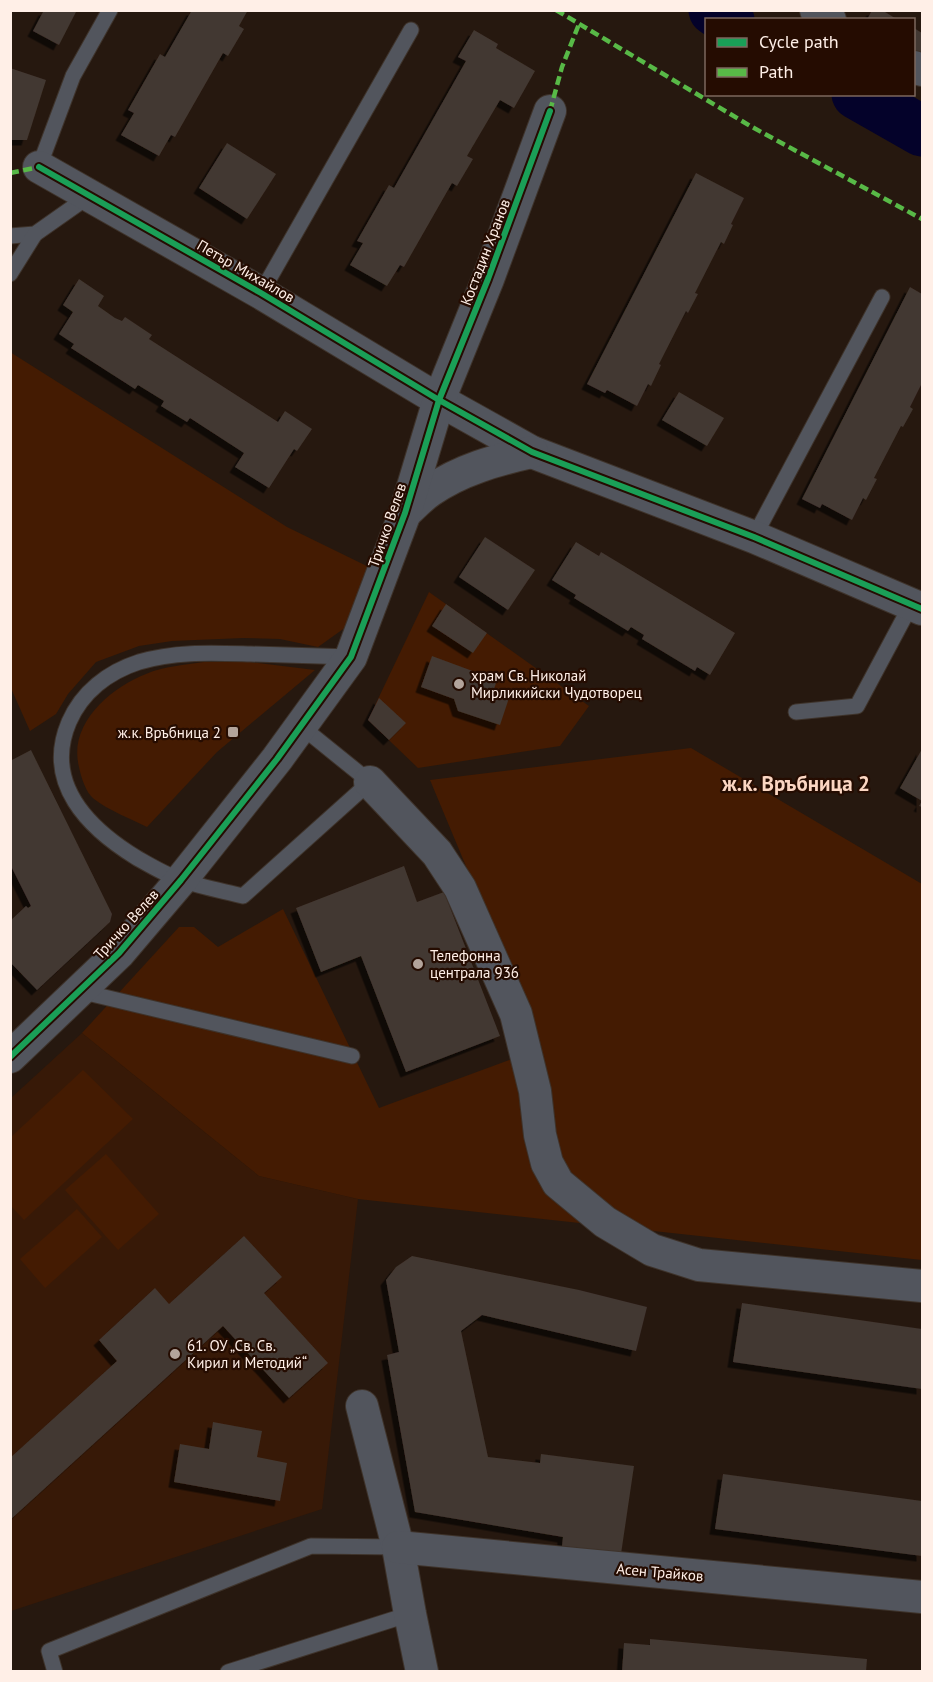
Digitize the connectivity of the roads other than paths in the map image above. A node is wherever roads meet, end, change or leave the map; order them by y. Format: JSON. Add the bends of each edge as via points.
{"nodes":[{"id":1,"x":110,"y":10,"type":"edge"},
{"id":2,"x":411,"y":30,"type":"dead end"},
{"id":3,"x":550,"y":111,"type":"dead end"},
{"id":4,"x":39,"y":167,"type":"joint"},
{"id":5,"x":89,"y":196,"type":"junction"},
{"id":6,"x":35,"y":234,"type":"junction"},
{"id":7,"x":10,"y":236,"type":"edge"},
{"id":8,"x":10,"y":274,"type":"edge"},
{"id":9,"x":261,"y":292,"type":"junction"},
{"id":10,"x":882,"y":297,"type":"dead end"},
{"id":11,"x":439,"y":400,"type":"junction"},
{"id":12,"x":532,"y":452,"type":"junction"},
{"id":13,"x":405,"y":513,"type":"junction"},
{"id":14,"x":754,"y":537,"type":"junction"},
{"id":15,"x":917,"y":606,"type":"edge"},
{"id":16,"x":351,"y":657,"type":"junction"},
{"id":17,"x":796,"y":712,"type":"dead end"},
{"id":18,"x":302,"y":727,"type":"junction"},
{"id":19,"x":370,"y":782,"type":"junction"},
{"id":20,"x":181,"y":880,"type":"junction"},
{"id":21,"x":79,"y":992,"type":"junction"},
{"id":22,"x":352,"y":1056,"type":"dead end"},
{"id":23,"x":10,"y":1057,"type":"edge"},
{"id":24,"x":922,"y":1286,"type":"edge"},
{"id":25,"x":362,"y":1407,"type":"dead end"},
{"id":26,"x":398,"y":1547,"type":"junction"},
{"id":27,"x":922,"y":1597,"type":"edge"},
{"id":28,"x":410,"y":1614,"type":"junction"},
{"id":29,"x":55,"y":1671,"type":"edge"},
{"id":30,"x":228,"y":1671,"type":"edge"},
{"id":31,"x":422,"y":1671,"type":"edge"}],
"edges":[{"from":1,"to":4,"type":"lane","via":[[73,76]]},
{"from":2,"to":9,"type":"lane"},
{"from":3,"to":11,"type":"street","name":"Костадин Хранов"},
{"from":4,"to":5,"type":"street","name":"Петър Михайлов"},
{"from":5,"to":6,"type":"lane"},
{"from":5,"to":9,"type":"street","name":"Петър Михайлов"},
{"from":6,"to":7,"type":"lane"},
{"from":6,"to":8,"type":"lane"},
{"from":9,"to":11,"type":"street","name":"Петър Михайлов"},
{"from":10,"to":14,"type":"lane"},
{"from":11,"to":12,"type":"street"},
{"from":11,"to":13,"type":"street","name":"Тричко Велев"},
{"from":12,"to":13,"type":"street","via":[[502,458],[453,477],[428,491]]},
{"from":12,"to":14,"type":"street"},
{"from":13,"to":16,"type":"street","name":"Тричко Велев"},
{"from":14,"to":15,"type":"street"},
{"from":15,"to":17,"type":"lane","via":[[857,706]]},
{"from":16,"to":18,"type":"street","name":"Тричко Велев"},
{"from":16,"to":20,"type":"lane","via":[[198,653],[167,656],[110,675],[88,691],[63,736],[61,758],[67,789],[78,809],[106,838]]},
{"from":18,"to":19,"type":"lane"},
{"from":18,"to":20,"type":"street","name":"Тричко Велев"},
{"from":19,"to":20,"type":"lane","via":[[243,896]]},
{"from":19,"to":24,"type":"street","via":[[437,853],[460,888],[516,1014],[536,1091],[540,1135],[547,1163],[558,1183],[605,1222],[652,1250],[699,1265]]},
{"from":20,"to":21,"type":"street","name":"Тричко Велев","via":[[119,953]]},
{"from":21,"to":22,"type":"lane"},
{"from":21,"to":23,"type":"street","name":"Тричко Велев"},
{"from":25,"to":26,"type":"street"},
{"from":26,"to":27,"type":"street","name":"Асен Трайков"},
{"from":26,"to":28,"type":"street"},
{"from":26,"to":29,"type":"lane","via":[[311,1546],[49,1652]]},
{"from":28,"to":30,"type":"lane"},
{"from":28,"to":31,"type":"street"}]}
